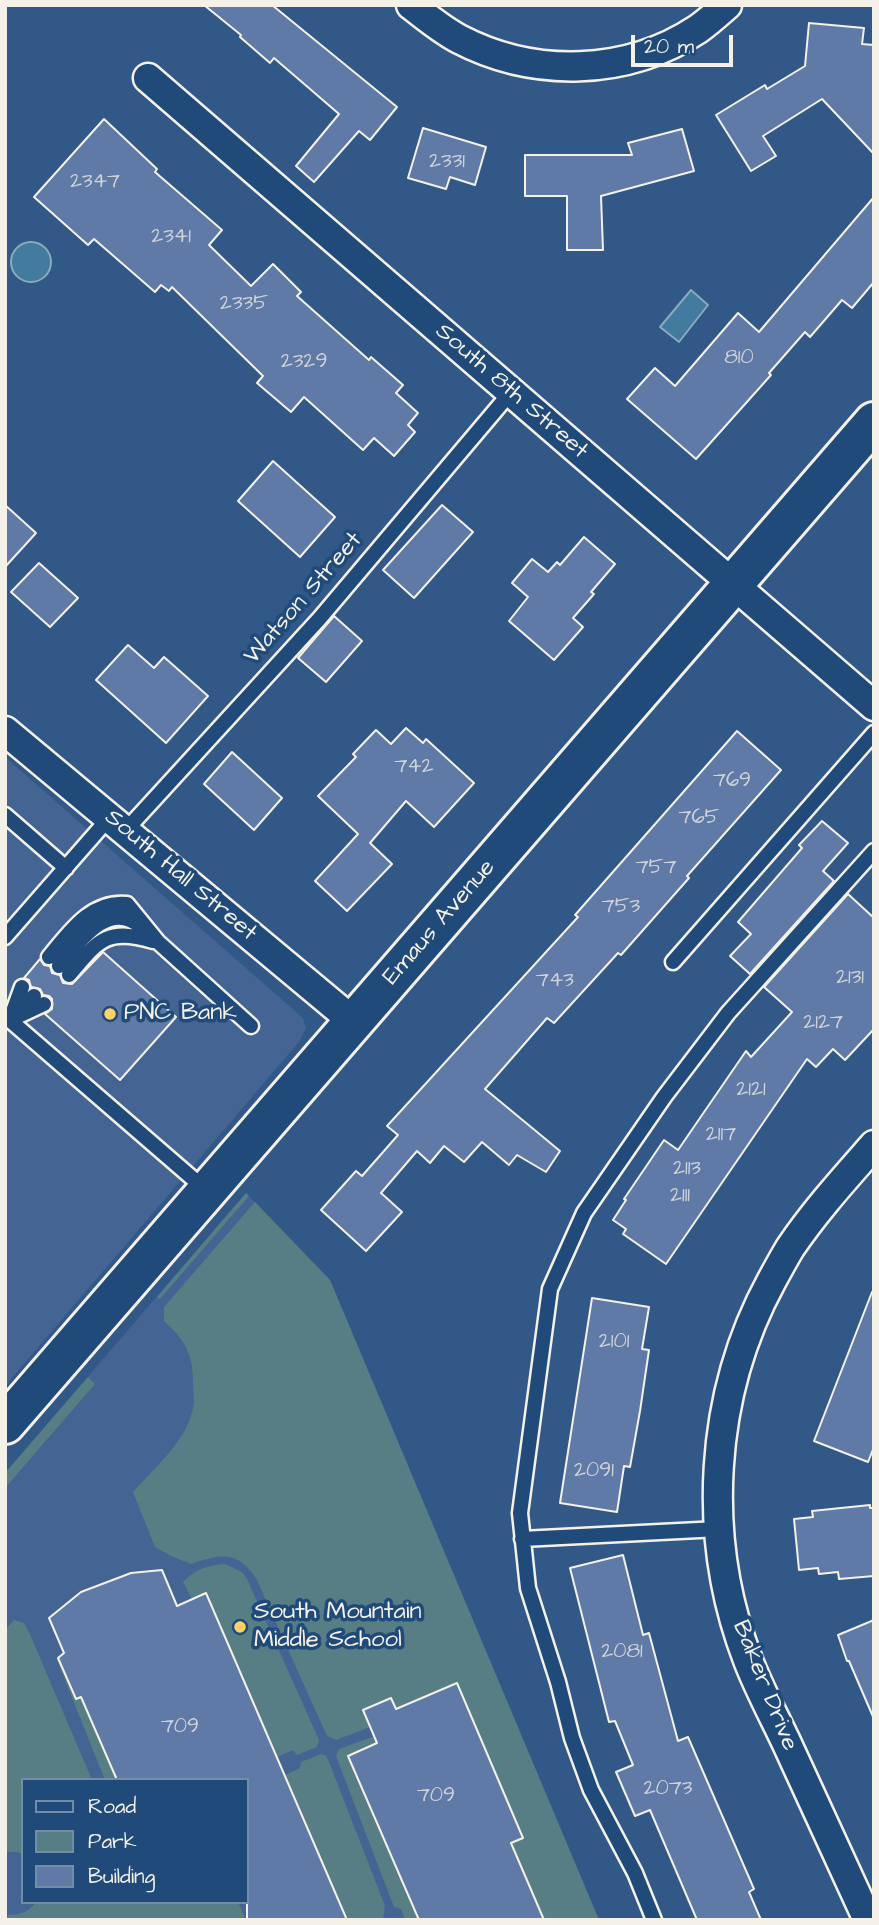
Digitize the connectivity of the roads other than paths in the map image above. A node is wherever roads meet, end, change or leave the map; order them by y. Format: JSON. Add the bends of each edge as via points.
{"nodes":[{"id":1,"x":411,"y":5,"type":"edge"},
{"id":2,"x":727,"y":5,"type":"edge"},
{"id":3,"x":148,"y":78,"type":"dead end"},
{"id":4,"x":511,"y":392,"type":"junction"},
{"id":5,"x":874,"y":422,"type":"edge"},
{"id":6,"x":734,"y":584,"type":"junction"},
{"id":7,"x":874,"y":706,"type":"edge"},
{"id":8,"x":5,"y":731,"type":"edge"},
{"id":9,"x":874,"y":733,"type":"edge"},
{"id":10,"x":5,"y":815,"type":"edge"},
{"id":11,"x":117,"y":824,"type":"junction"},
{"id":12,"x":874,"y":851,"type":"edge"},
{"id":13,"x":66,"y":868,"type":"junction"},
{"id":14,"x":5,"y":937,"type":"edge"},
{"id":15,"x":158,"y":942,"type":"junction"},
{"id":16,"x":673,"y":962,"type":"dead end"},
{"id":17,"x":8,"y":1018,"type":"edge"},
{"id":18,"x":354,"y":1022,"type":"junction"},
{"id":19,"x":251,"y":1026,"type":"dead end"},
{"id":20,"x":874,"y":1145,"type":"edge"},
{"id":21,"x":207,"y":1191,"type":"junction"},
{"id":22,"x":5,"y":1424,"type":"edge"},
{"id":23,"x":719,"y":1529,"type":"junction"},
{"id":24,"x":523,"y":1539,"type":"junction"},
{"id":25,"x":865,"y":1919,"type":"edge"},
{"id":26,"x":654,"y":1920,"type":"edge"}],
"edges":[{"from":1,"to":2,"type":"street","via":[[459,39],[503,58],[584,67],[624,61],[663,48],[698,29]]},
{"from":3,"to":4,"type":"street","name":"South 8th Street"},
{"from":4,"to":6,"type":"street","name":"South 8th Street"},
{"from":4,"to":11,"type":"lane","name":"Watson Street","via":[[320,618]]},
{"from":5,"to":6,"type":"main road","name":"Emaus Avenue"},
{"from":6,"to":7,"type":"street","name":"South 8th Street"},
{"from":6,"to":18,"type":"main road","name":"Emaus Avenue"},
{"from":8,"to":11,"type":"street","name":"South Hall Street"},
{"from":9,"to":16,"type":"lane"},
{"from":10,"to":13,"type":"lane"},
{"from":11,"to":13,"type":"lane","name":"Watson Street"},
{"from":11,"to":18,"type":"street","name":"South Hall Street"},
{"from":12,"to":24,"type":"lane","via":[[728,1013],[584,1213],[550,1289],[520,1513]]},
{"from":13,"to":14,"type":"lane","name":"Watson Street"},
{"from":15,"to":15,"type":"lane","via":[[127,904],[115,903],[78,923],[59,966],[116,935]]},
{"from":15,"to":19,"type":"lane"},
{"from":17,"to":17,"type":"lane","via":[[33,996]]},
{"from":17,"to":21,"type":"lane"},
{"from":18,"to":21,"type":"main road","name":"Emaus Avenue"},
{"from":20,"to":23,"type":"street","name":"Baker Drive","via":[[789,1249],[758,1305],[725,1412],[717,1490]]},
{"from":21,"to":22,"type":"main road","name":"Emaus Avenue"},
{"from":23,"to":24,"type":"lane"},
{"from":23,"to":25,"type":"street","name":"Baker Drive","via":[[729,1599],[748,1660]]},
{"from":24,"to":26,"type":"lane","via":[[528,1588],[572,1738],[591,1790]]}]}
